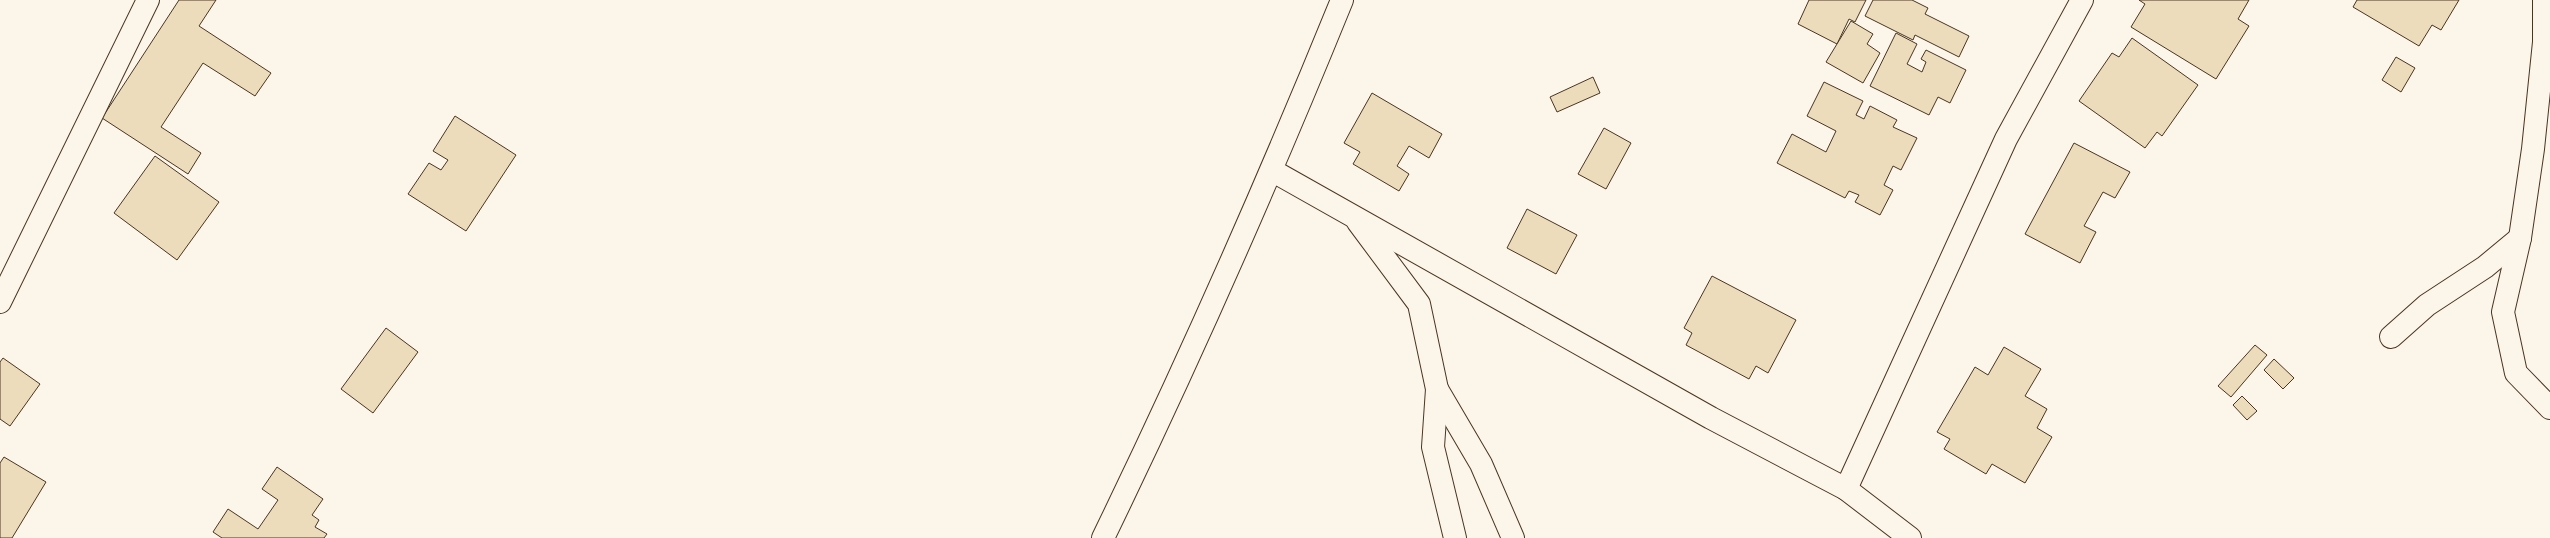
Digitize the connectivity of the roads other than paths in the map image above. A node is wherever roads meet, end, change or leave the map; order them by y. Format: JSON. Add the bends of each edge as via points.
{"nodes":[{"id":1,"x":148,"y":0,"type":"edge"},
{"id":2,"x":1342,"y":0,"type":"edge"},
{"id":3,"x":2082,"y":0,"type":"edge"},
{"id":4,"x":2544,"y":0,"type":"edge"},
{"id":5,"x":1273,"y":170,"type":"junction"},
{"id":6,"x":1352,"y":215,"type":"junction"},
{"id":7,"x":2520,"y":238,"type":"junction"},
{"id":8,"x":0,"y":302,"type":"edge"},
{"id":9,"x":2390,"y":337,"type":"dead end"},
{"id":10,"x":1437,"y":389,"type":"junction"},
{"id":11,"x":2550,"y":408,"type":"edge"},
{"id":12,"x":1846,"y":489,"type":"junction"},
{"id":13,"x":1103,"y":538,"type":"edge"},
{"id":14,"x":1455,"y":538,"type":"edge"},
{"id":15,"x":1513,"y":538,"type":"edge"},
{"id":16,"x":1910,"y":538,"type":"edge"}],
"edges":[{"from":1,"to":8,"type":"street"},
{"from":2,"to":5,"type":"street"},
{"from":3,"to":12,"type":"street","via":[[2006,139]]},
{"from":4,"to":7,"type":"street","via":[[2544,42],[2534,141]]},
{"from":5,"to":6,"type":"street"},
{"from":5,"to":13,"type":"street"},
{"from":6,"to":10,"type":"street","via":[[1419,304]]},
{"from":6,"to":12,"type":"street","via":[[1711,418]]},
{"from":7,"to":9,"type":"street","via":[[2485,267],[2427,306]]},
{"from":7,"to":11,"type":"street","via":[[2503,312],[2516,373]]},
{"from":10,"to":14,"type":"street","via":[[1433,447]]},
{"from":10,"to":15,"type":"street","via":[[1481,464]]},
{"from":12,"to":16,"type":"street"}]}
